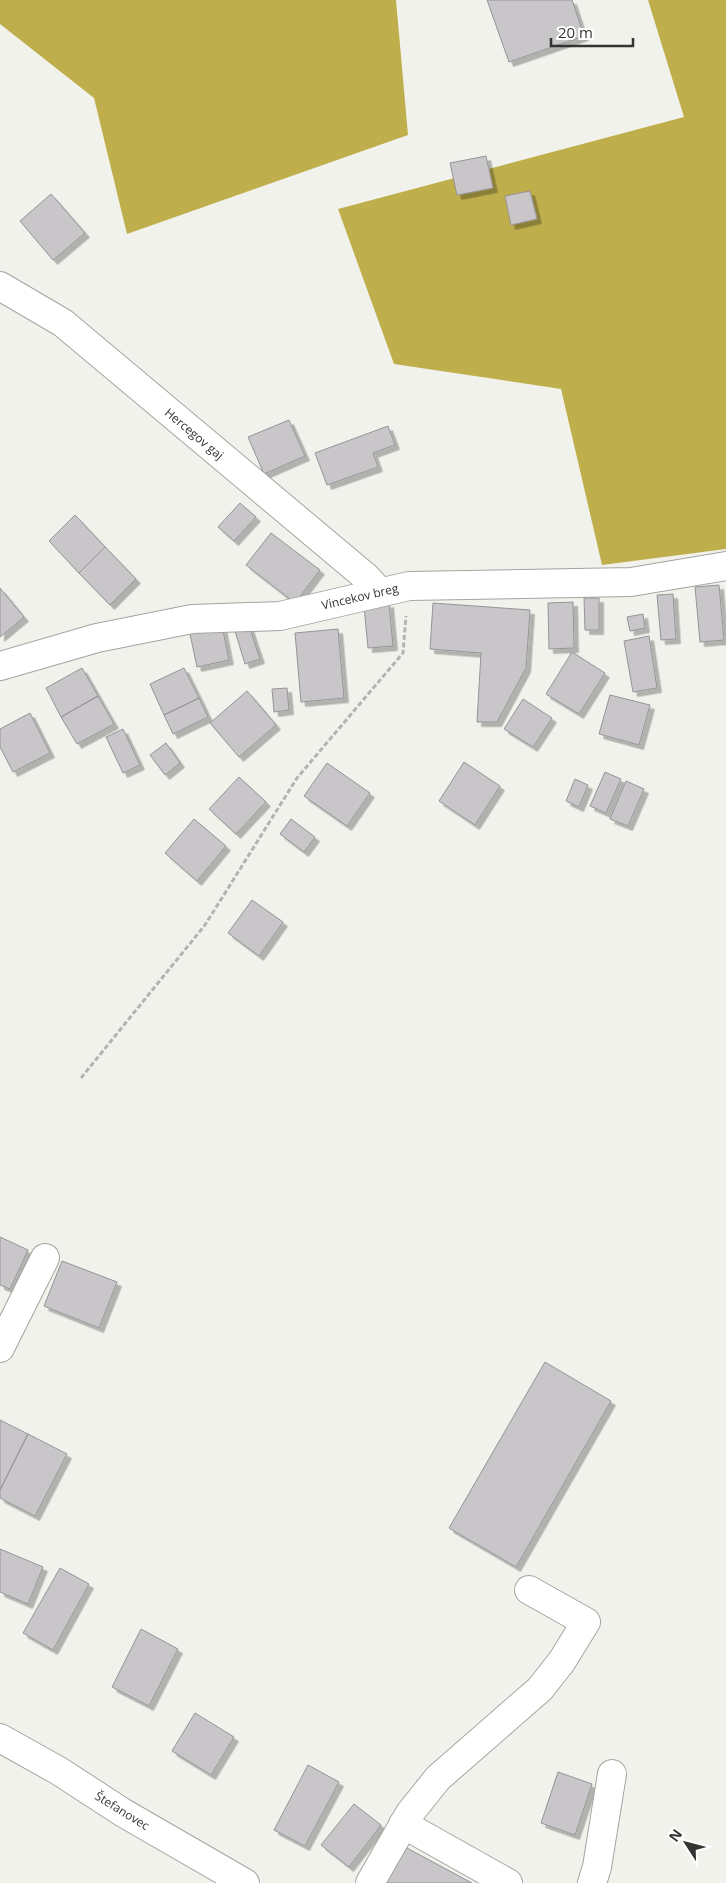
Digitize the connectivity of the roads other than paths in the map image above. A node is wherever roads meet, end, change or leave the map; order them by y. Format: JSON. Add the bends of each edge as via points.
{"nodes":[{"id":1,"x":0,"y":286,"type":"edge"},
{"id":2,"x":726,"y":566,"type":"edge"},
{"id":3,"x":380,"y":592,"type":"junction"},
{"id":4,"x":0,"y":666,"type":"edge"},
{"id":5,"x":45,"y":1258,"type":"dead end"},
{"id":6,"x":0,"y":1348,"type":"edge"},
{"id":7,"x":529,"y":1590,"type":"dead end"},
{"id":8,"x":0,"y":1738,"type":"edge"},
{"id":9,"x":612,"y":1774,"type":"dead end"},
{"id":10,"x":403,"y":1824,"type":"junction"},
{"id":11,"x":245,"y":1883,"type":"edge"},
{"id":12,"x":370,"y":1883,"type":"edge"},
{"id":13,"x":508,"y":1883,"type":"edge"},
{"id":14,"x":592,"y":1883,"type":"edge"}],
"edges":[{"from":1,"to":3,"type":"street","name":"Hercegov gaj","via":[[63,323]]},
{"from":2,"to":3,"type":"street","name":"Vincekov breg","via":[[631,582],[409,586]]},
{"from":3,"to":4,"type":"street","name":"Vincekov breg","via":[[280,616],[192,619],[97,638]]},
{"from":5,"to":6,"type":"street"},
{"from":7,"to":10,"type":"street","via":[[586,1622],[540,1689],[438,1778]]},
{"from":8,"to":11,"type":"street","name":"Štefanovec"},
{"from":9,"to":14,"type":"street"},
{"from":10,"to":12,"type":"street"},
{"from":10,"to":13,"type":"street"}]}
